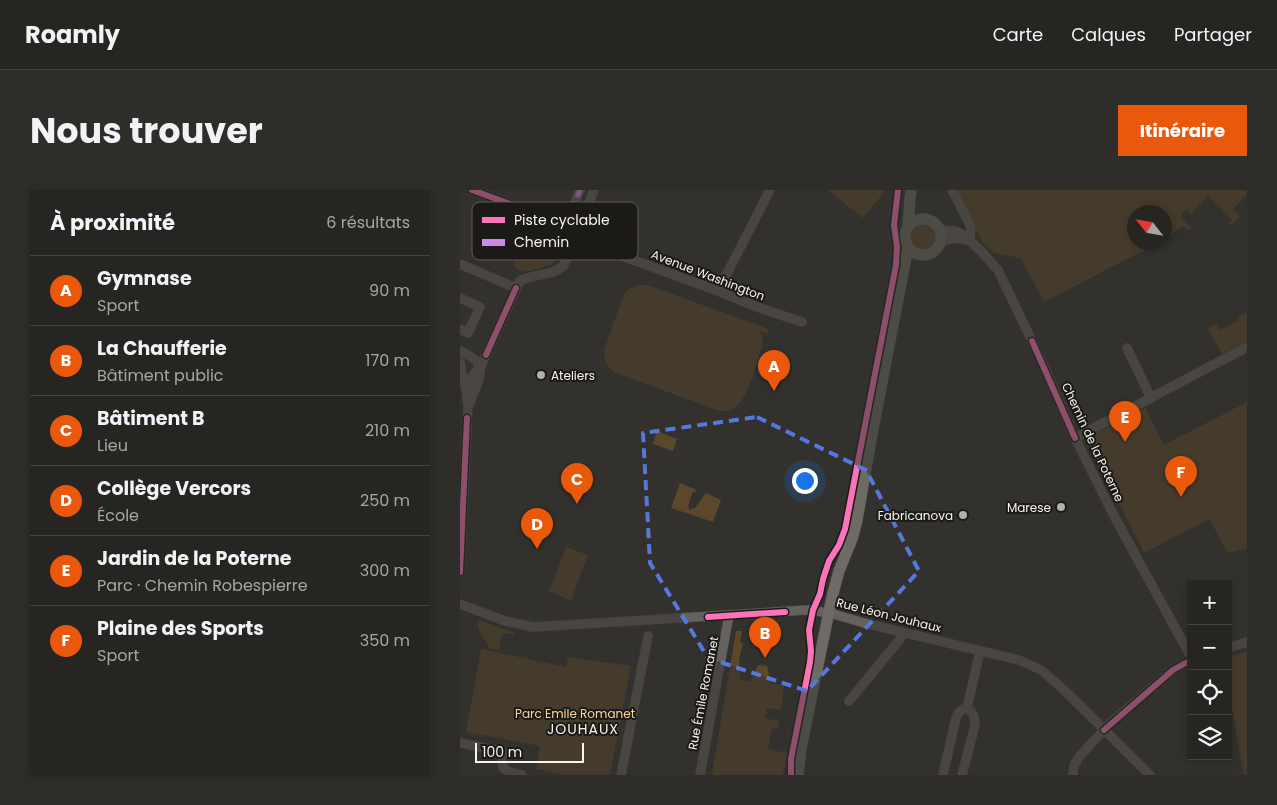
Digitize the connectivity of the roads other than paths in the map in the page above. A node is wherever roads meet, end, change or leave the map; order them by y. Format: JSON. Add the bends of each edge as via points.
{"nodes":[{"id":1,"x":472,"y":190,"type":"edge"},
{"id":2,"x":580,"y":190,"type":"edge"},
{"id":3,"x":594,"y":190,"type":"edge"},
{"id":4,"x":770,"y":190,"type":"edge"},
{"id":5,"x":911,"y":190,"type":"edge"},
{"id":6,"x":952,"y":190,"type":"edge"},
{"id":7,"x":504,"y":202,"type":"edge"},
{"id":8,"x":575,"y":202,"type":"edge"},
{"id":9,"x":590,"y":202,"type":"edge"},
{"id":10,"x":909,"y":204,"type":"junction"},
{"id":11,"x":922,"y":218,"type":"junction"},
{"id":12,"x":908,"y":226,"type":"junction"},
{"id":13,"x":940,"y":230,"type":"junction"},
{"id":14,"x":970,"y":240,"type":"junction"},
{"id":15,"x":941,"y":242,"type":"junction"},
{"id":16,"x":908,"y":247,"type":"junction"},
{"id":17,"x":923,"y":255,"type":"junction"},
{"id":18,"x":566,"y":260,"type":"edge"},
{"id":19,"x":633,"y":260,"type":"edge"},
{"id":20,"x":460,"y":264,"type":"edge"},
{"id":21,"x":903,"y":272,"type":"junction"},
{"id":22,"x":516,"y":288,"type":"junction"},
{"id":23,"x":718,"y":291,"type":"junction"},
{"id":24,"x":460,"y":298,"type":"edge"},
{"id":25,"x":802,"y":322,"type":"dead end"},
{"id":26,"x":460,"y":330,"type":"edge"},
{"id":27,"x":1247,"y":347,"type":"edge"},
{"id":28,"x":1127,"y":348,"type":"dead end"},
{"id":29,"x":460,"y":352,"type":"edge"},
{"id":30,"x":460,"y":363,"type":"edge"},
{"id":31,"x":481,"y":366,"type":"junction"},
{"id":32,"x":466,"y":390,"type":"junction"},
{"id":33,"x":1151,"y":398,"type":"junction"},
{"id":34,"x":468,"y":404,"type":"junction"},
{"id":35,"x":1075,"y":438,"type":"junction"},
{"id":36,"x":460,"y":572,"type":"edge"},
{"id":37,"x":460,"y":604,"type":"edge"},
{"id":38,"x":830,"y":613,"type":"junction"},
{"id":39,"x":729,"y":615,"type":"junction"},
{"id":40,"x":902,"y":632,"type":"junction"},
{"id":41,"x":648,"y":636,"type":"dead end"},
{"id":42,"x":1247,"y":642,"type":"edge"},
{"id":43,"x":1232,"y":647,"type":"edge"},
{"id":44,"x":980,"y":651,"type":"junction"},
{"id":45,"x":1187,"y":652,"type":"edge"},
{"id":46,"x":1187,"y":661,"type":"edge"},
{"id":47,"x":850,"y":701,"type":"dead end"},
{"id":48,"x":967,"y":708,"type":"junction"},
{"id":49,"x":1104,"y":730,"type":"junction"},
{"id":50,"x":460,"y":743,"type":"edge"},
{"id":51,"x":522,"y":775,"type":"edge"},
{"id":52,"x":621,"y":775,"type":"edge"},
{"id":53,"x":700,"y":775,"type":"edge"},
{"id":54,"x":798,"y":775,"type":"edge"},
{"id":55,"x":942,"y":775,"type":"edge"},
{"id":56,"x":962,"y":775,"type":"edge"},
{"id":57,"x":1073,"y":775,"type":"edge"},
{"id":58,"x":1150,"y":775,"type":"edge"}],
"edges":[{"from":1,"to":7,"type":"street"},
{"from":2,"to":8,"type":"street"},
{"from":3,"to":9,"type":"street"},
{"from":4,"to":23,"type":"street"},
{"from":5,"to":10,"type":"main road"},
{"from":6,"to":14,"type":"street","via":[[971,227]]},
{"from":10,"to":11,"type":"main road"},
{"from":10,"to":12,"type":"main road"},
{"from":11,"to":12,"type":"main road"},
{"from":11,"to":13,"type":"main road","via":[[933,221]]},
{"from":12,"to":16,"type":"main road","via":[[905,236]]},
{"from":13,"to":14,"type":"street","name":"Chemin de la Poterne","via":[[956,231]]},
{"from":13,"to":15,"type":"main road"},
{"from":14,"to":15,"type":"street","via":[[954,238]]},
{"from":14,"to":35,"type":"street","name":"Chemin de la Poterne","via":[[998,270]]},
{"from":15,"to":17,"type":"main road","via":[[934,252]]},
{"from":16,"to":17,"type":"main road"},
{"from":16,"to":21,"type":"main road"},
{"from":17,"to":21,"type":"main road"},
{"from":18,"to":22,"type":"street","via":[[559,270],[525,278]]},
{"from":19,"to":23,"type":"street","name":"Avenue Washington"},
{"from":20,"to":22,"type":"street"},
{"from":21,"to":38,"type":"main road","via":[[857,520],[839,571]]},
{"from":22,"to":31,"type":"street"},
{"from":23,"to":25,"type":"street","name":"Avenue Washington"},
{"from":24,"to":26,"type":"street","via":[[480,307],[468,333]]},
{"from":27,"to":33,"type":"street"},
{"from":28,"to":33,"type":"street"},
{"from":29,"to":31,"type":"street"},
{"from":30,"to":31,"type":"street"},
{"from":30,"to":32,"type":"street"},
{"from":31,"to":32,"type":"street","via":[[472,375]]},
{"from":31,"to":34,"type":"street"},
{"from":32,"to":34,"type":"street"},
{"from":33,"to":35,"type":"street"},
{"from":34,"to":36,"type":"street"},
{"from":35,"to":45,"type":"street","name":"Chemin de la Poterne"},
{"from":37,"to":39,"type":"street","name":"Rue Léon Jouhaux","via":[[533,627]]},
{"from":38,"to":39,"type":"street","name":"Rue Léon Jouhaux","via":[[813,610]]},
{"from":38,"to":40,"type":"street","name":"Rue Léon Jouhaux"},
{"from":38,"to":54,"type":"main road"},
{"from":39,"to":53,"type":"street","name":"Rue Émile Romanet"},
{"from":40,"to":44,"type":"street","name":"Rue Léon Jouhaux"},
{"from":40,"to":47,"type":"street","via":[[901,638]]},
{"from":41,"to":52,"type":"street"},
{"from":42,"to":43,"type":"street"},
{"from":44,"to":48,"type":"street"},
{"from":44,"to":49,"type":"street","name":"Rue Léon Jouhaux","via":[[1019,660],[1041,670]]},
{"from":46,"to":49,"type":"street","name":"Chemin de la Poterne"},
{"from":48,"to":55,"type":"street","via":[[957,714]]},
{"from":48,"to":56,"type":"street","via":[[973,713],[975,725]]},
{"from":49,"to":57,"type":"street","name":"Chemin de la Poterne","via":[[1076,762]]},
{"from":49,"to":58,"type":"street","name":"Rue Léon Jouhaux"},
{"from":50,"to":51,"type":"street","via":[[503,752],[503,768]]}]}
